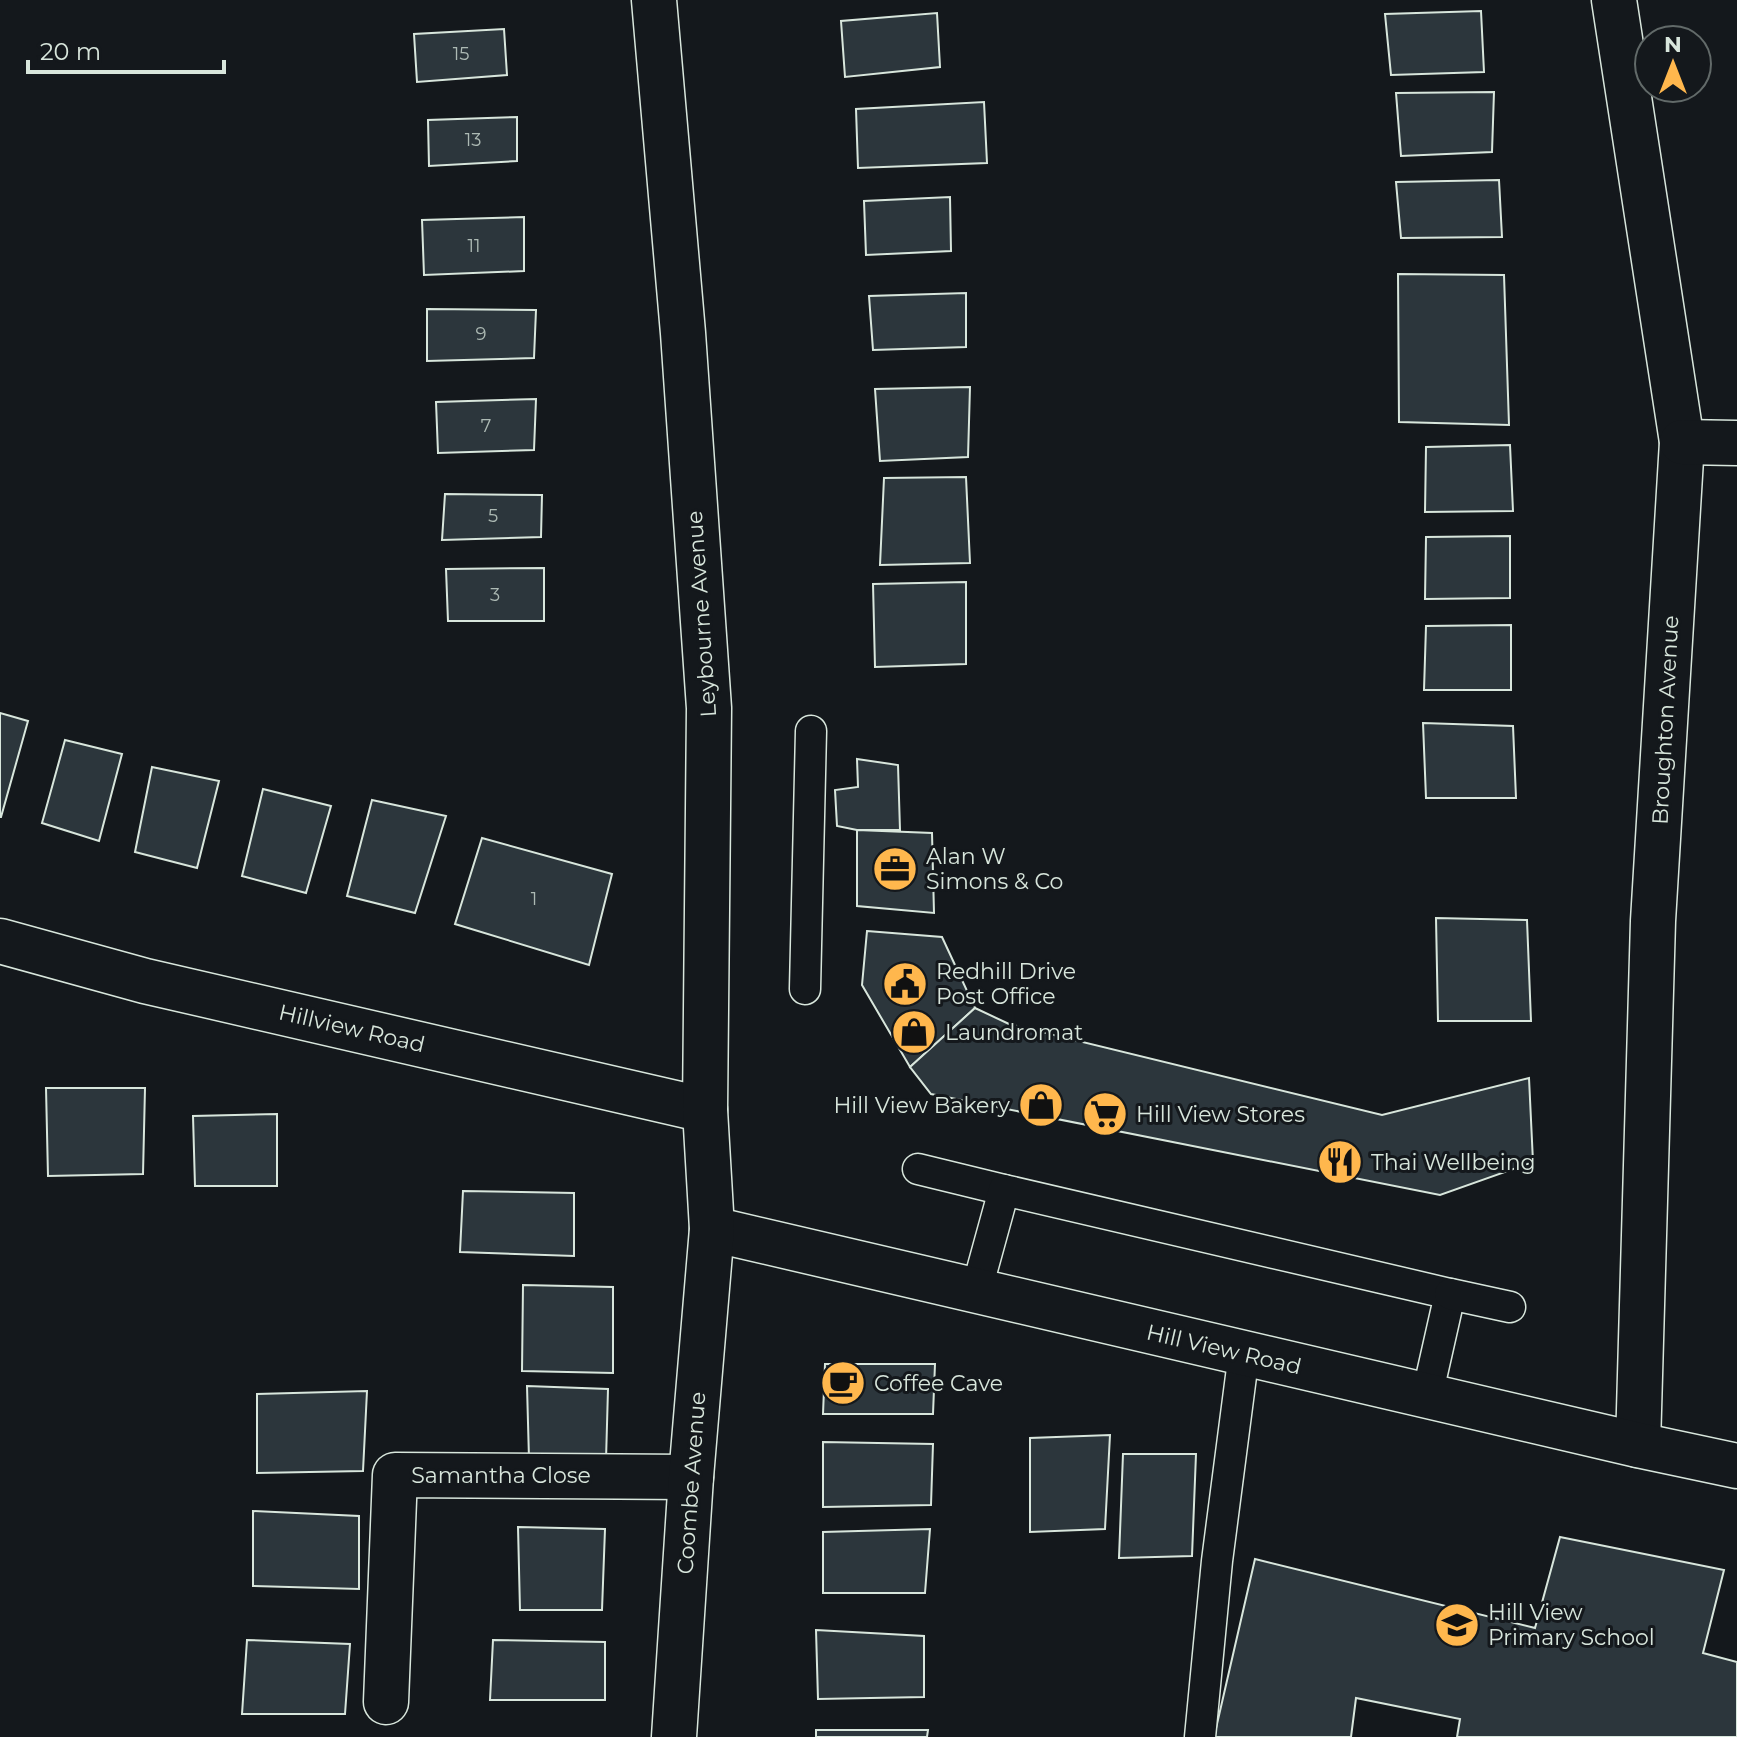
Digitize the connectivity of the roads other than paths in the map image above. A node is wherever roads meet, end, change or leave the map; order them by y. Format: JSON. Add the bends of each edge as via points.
{"nodes":[{"id":1,"x":654,"y":0,"type":"edge"},
{"id":2,"x":1614,"y":0,"type":"edge"},
{"id":3,"x":1682,"y":442,"type":"junction"},
{"id":4,"x":1737,"y":443,"type":"edge"},
{"id":5,"x":811,"y":731,"type":"dead end"},
{"id":6,"x":0,"y":941,"type":"edge"},
{"id":7,"x":805,"y":989,"type":"dead end"},
{"id":8,"x":705,"y":1110,"type":"junction"},
{"id":9,"x":918,"y":1169,"type":"dead end"},
{"id":10,"x":1004,"y":1190,"type":"junction"},
{"id":11,"x":712,"y":1229,"type":"junction"},
{"id":12,"x":976,"y":1292,"type":"junction"},
{"id":13,"x":1450,"y":1294,"type":"junction"},
{"id":14,"x":1510,"y":1307,"type":"dead end"},
{"id":15,"x":1244,"y":1353,"type":"junction"},
{"id":16,"x":1427,"y":1396,"type":"junction"},
{"id":17,"x":1638,"y":1445,"type":"junction"},
{"id":18,"x":1737,"y":1466,"type":"edge"},
{"id":19,"x":691,"y":1477,"type":"junction"},
{"id":20,"x":386,"y":1702,"type":"dead end"},
{"id":21,"x":674,"y":1737,"type":"edge"},
{"id":22,"x":1200,"y":1737,"type":"edge"}],
"edges":[{"from":1,"to":8,"type":"street","name":"Leybourne Avenue","via":[[709,708]]},
{"from":2,"to":3,"type":"street","name":"Broughton Avenue"},
{"from":3,"to":4,"type":"street"},
{"from":3,"to":17,"type":"street","name":"Broughton Avenue","via":[[1653,921]]},
{"from":5,"to":7,"type":"lane"},
{"from":6,"to":8,"type":"street","name":"Hillview Road","via":[[145,981]]},
{"from":8,"to":11,"type":"street","name":"Leybourne Avenue"},
{"from":9,"to":10,"type":"lane"},
{"from":10,"to":12,"type":"lane"},
{"from":10,"to":13,"type":"lane"},
{"from":11,"to":12,"type":"street","name":"Hill View Road"},
{"from":11,"to":19,"type":"street","name":"Coombe Avenue"},
{"from":12,"to":15,"type":"street","name":"Hill View Road"},
{"from":13,"to":14,"type":"lane"},
{"from":13,"to":16,"type":"lane"},
{"from":15,"to":16,"type":"street","name":"Hill View Road"},
{"from":15,"to":22,"type":"lane"},
{"from":16,"to":17,"type":"street","name":"Hill View Road"},
{"from":17,"to":18,"type":"street","name":"Hill View Road"},
{"from":19,"to":20,"type":"street","name":"Samantha Close","via":[[395,1475]]},
{"from":19,"to":21,"type":"street","name":"Coombe Avenue"}]}
